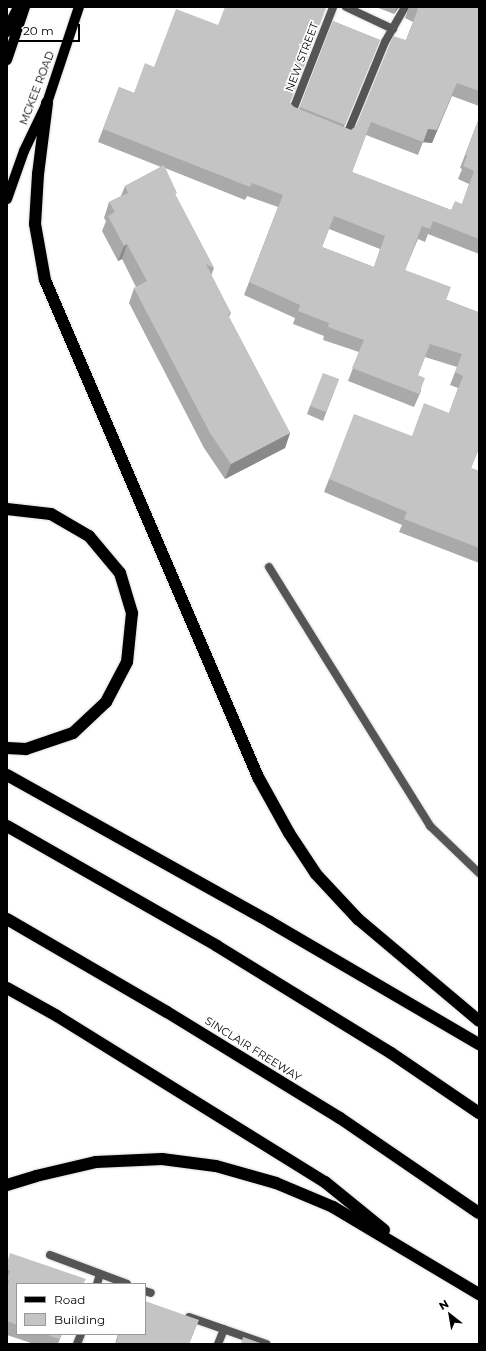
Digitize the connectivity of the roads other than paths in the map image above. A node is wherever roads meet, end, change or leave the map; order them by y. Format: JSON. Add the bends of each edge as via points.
{"nodes":[{"id":1,"x":19,"y":7,"type":"edge"},
{"id":2,"x":25,"y":7,"type":"edge"},
{"id":3,"x":79,"y":7,"type":"edge"},
{"id":4,"x":333,"y":7,"type":"edge"},
{"id":5,"x":346,"y":7,"type":"edge"},
{"id":6,"x":405,"y":7,"type":"edge"},
{"id":7,"x":394,"y":29,"type":"junction"},
{"id":8,"x":7,"y":31,"type":"edge"},
{"id":9,"x":7,"y":60,"type":"edge"},
{"id":10,"x":47,"y":103,"type":"junction"},
{"id":11,"x":294,"y":116,"type":"edge"},
{"id":12,"x":332,"y":132,"type":"edge"},
{"id":13,"x":7,"y":200,"type":"edge"},
{"id":14,"x":7,"y":509,"type":"edge"},
{"id":15,"x":268,"y":567,"type":"dead end"},
{"id":16,"x":7,"y":748,"type":"edge"},
{"id":17,"x":7,"y":776,"type":"edge"},
{"id":18,"x":7,"y":826,"type":"edge"},
{"id":19,"x":479,"y":873,"type":"edge"},
{"id":20,"x":7,"y":919,"type":"edge"},
{"id":21,"x":7,"y":988,"type":"edge"},
{"id":22,"x":479,"y":1021,"type":"edge"},
{"id":23,"x":479,"y":1044,"type":"edge"},
{"id":24,"x":479,"y":1113,"type":"edge"},
{"id":25,"x":7,"y":1186,"type":"edge"},
{"id":26,"x":479,"y":1213,"type":"edge"},
{"id":27,"x":412,"y":1254,"type":"junction"},
{"id":28,"x":50,"y":1255,"type":"dead end"},
{"id":29,"x":100,"y":1274,"type":"junction"},
{"id":30,"x":97,"y":1283,"type":"edge"},
{"id":31,"x":124,"y":1283,"type":"edge"},
{"id":32,"x":479,"y":1294,"type":"edge"},
{"id":33,"x":182,"y":1314,"type":"edge"},
{"id":34,"x":224,"y":1329,"type":"junction"},
{"id":35,"x":218,"y":1344,"type":"edge"},
{"id":36,"x":266,"y":1344,"type":"edge"}],
"edges":[{"from":1,"to":8,"type":"highway"},
{"from":2,"to":9,"type":"main road"},
{"from":3,"to":10,"type":"main road","name":"MCKEE ROAD"},
{"from":4,"to":11,"type":"street","name":"NEW STREET"},
{"from":5,"to":7,"type":"street"},
{"from":6,"to":7,"type":"street"},
{"from":7,"to":12,"type":"street","via":[[385,42],[346,137]]},
{"from":10,"to":13,"type":"main road","name":"MCKEE ROAD","via":[[24,151]]},
{"from":10,"to":22,"type":"highway","via":[[35,224],[45,280],[258,777],[289,833],[316,874],[358,919]]},
{"from":14,"to":16,"type":"highway","via":[[51,514],[89,536],[120,573],[132,613],[127,662],[106,702],[73,733],[26,749]]},
{"from":15,"to":19,"type":"street","via":[[430,826]]},
{"from":17,"to":23,"type":"highway","via":[[270,922]]},
{"from":18,"to":24,"type":"highway","via":[[217,946],[391,1053]]},
{"from":20,"to":26,"type":"highway","name":"SINCLAIR FREEWAY","via":[[167,1012],[340,1118]]},
{"from":21,"to":27,"type":"highway","via":[[57,1016],[326,1182]]},
{"from":25,"to":27,"type":"highway","via":[[36,1176],[96,1162],[162,1159],[216,1166],[276,1183],[333,1207]]},
{"from":27,"to":32,"type":"highway"},
{"from":28,"to":29,"type":"street"},
{"from":29,"to":30,"type":"street"},
{"from":29,"to":31,"type":"street"},
{"from":33,"to":34,"type":"street"},
{"from":34,"to":35,"type":"street"},
{"from":34,"to":36,"type":"street"}]}
